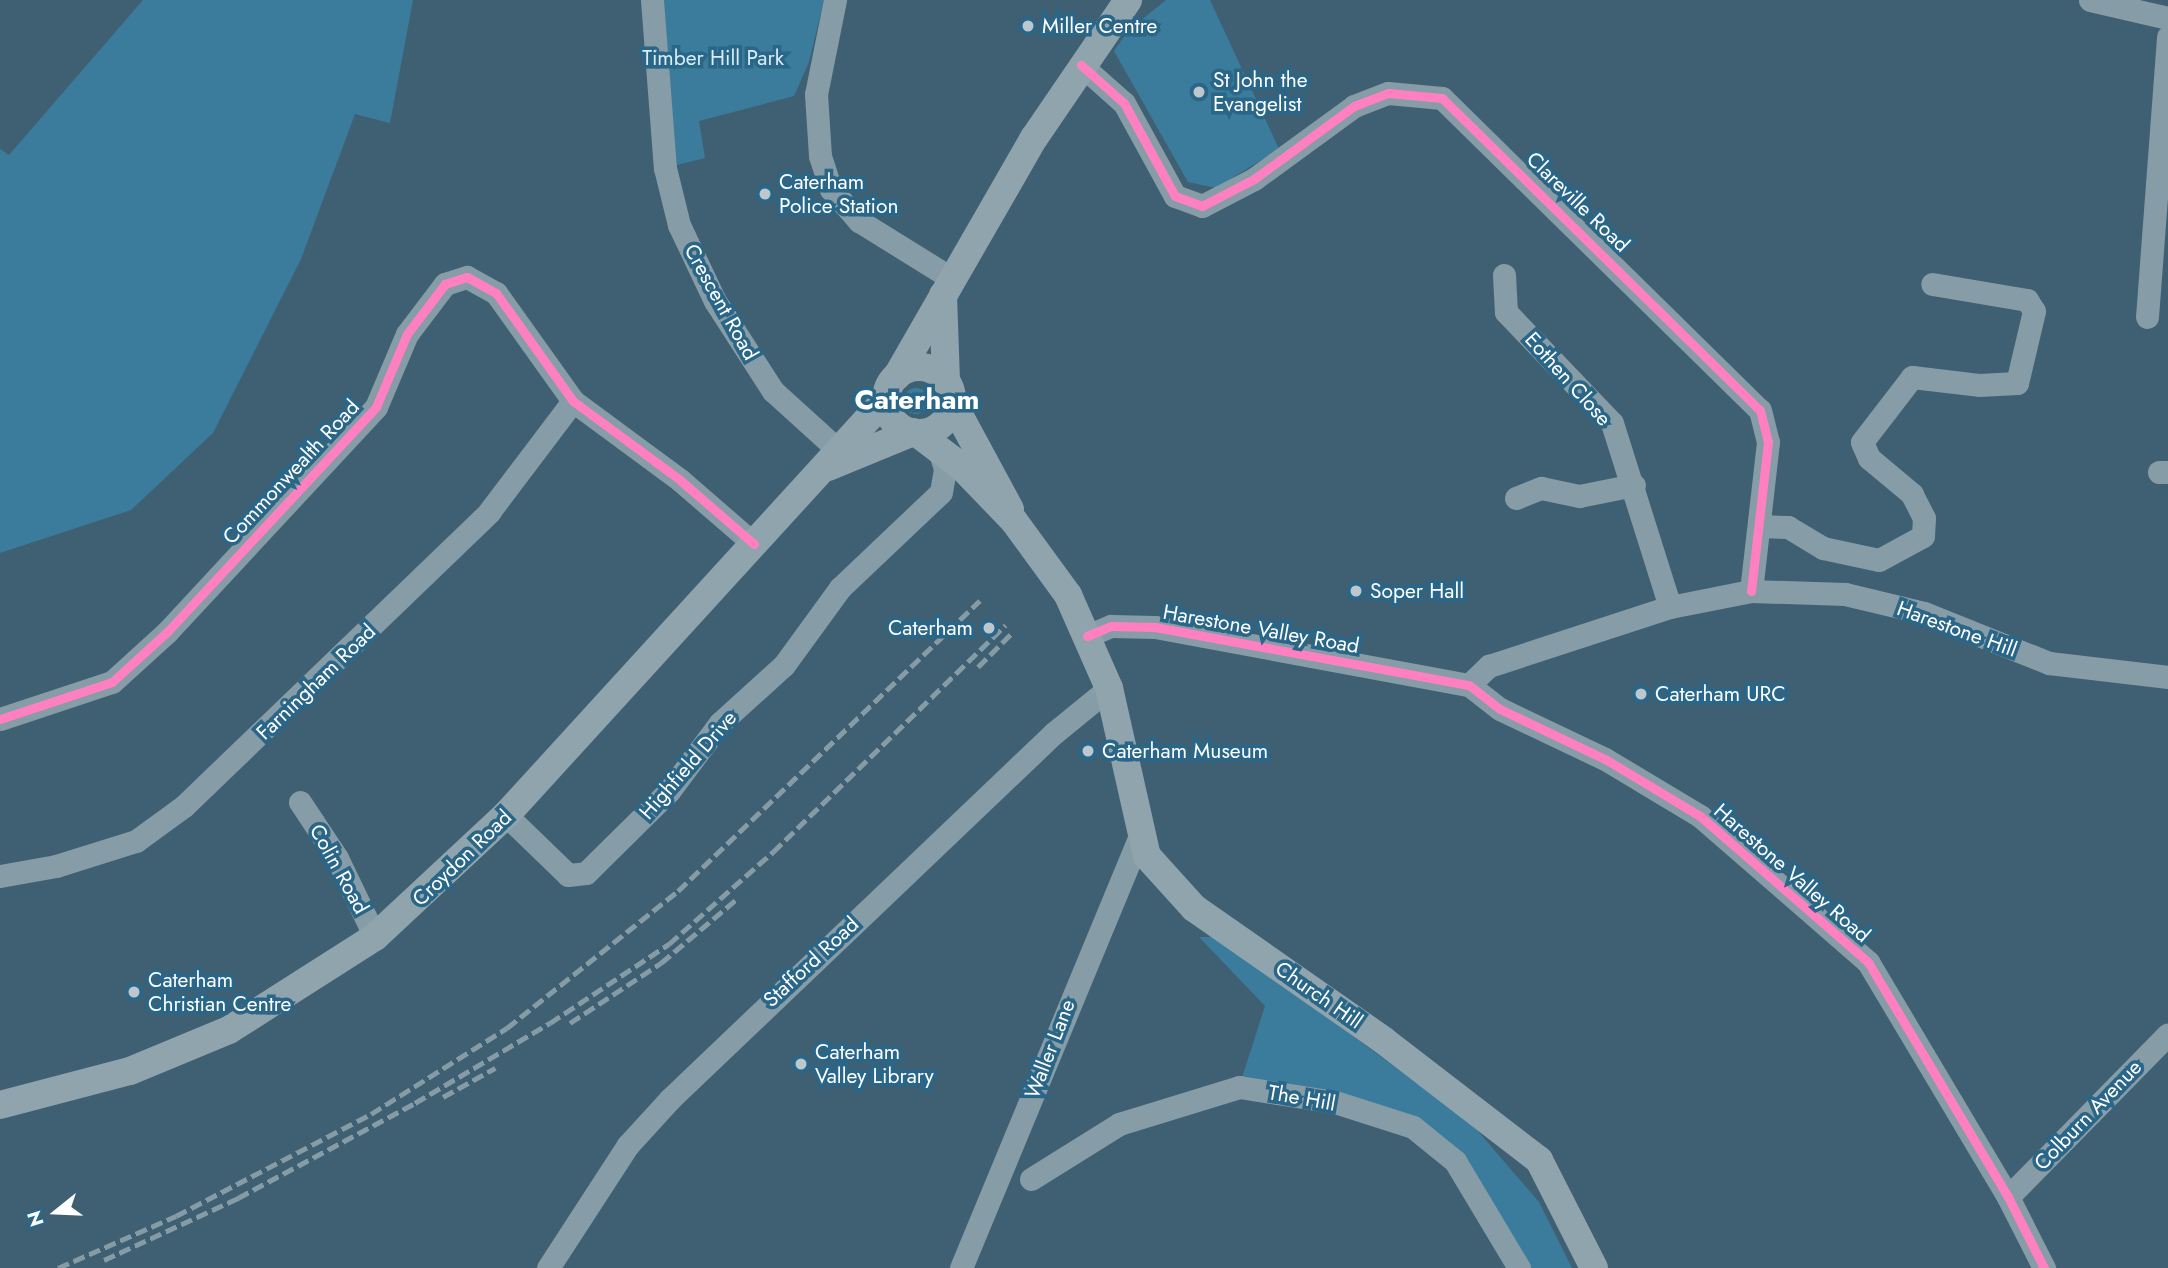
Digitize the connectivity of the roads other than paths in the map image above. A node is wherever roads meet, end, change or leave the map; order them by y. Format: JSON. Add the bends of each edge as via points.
{"nodes":[{"id":1,"x":652,"y":0,"type":"edge"},
{"id":2,"x":835,"y":0,"type":"edge"},
{"id":3,"x":1128,"y":0,"type":"edge"},
{"id":4,"x":2089,"y":1,"type":"edge"},
{"id":5,"x":2168,"y":18,"type":"edge"},
{"id":6,"x":2168,"y":37,"type":"edge"},
{"id":7,"x":1080,"y":65,"type":"junction"},
{"id":8,"x":1504,"y":275,"type":"dead end"},
{"id":9,"x":1932,"y":284,"type":"dead end"},
{"id":10,"x":947,"y":287,"type":"junction"},
{"id":11,"x":2147,"y":317,"type":"dead end"},
{"id":12,"x":891,"y":387,"type":"junction"},
{"id":13,"x":949,"y":391,"type":"junction"},
{"id":14,"x":573,"y":401,"type":"junction"},
{"id":15,"x":923,"y":437,"type":"junction"},
{"id":16,"x":831,"y":459,"type":"junction"},
{"id":17,"x":1634,"y":485,"type":"junction"},
{"id":18,"x":1516,"y":498,"type":"dead end"},
{"id":19,"x":1014,"y":521,"type":"junction"},
{"id":20,"x":1759,"y":526,"type":"junction"},
{"id":21,"x":754,"y":544,"type":"junction"},
{"id":22,"x":1751,"y":591,"type":"junction"},
{"id":23,"x":1670,"y":607,"type":"junction"},
{"id":24,"x":1087,"y":636,"type":"junction"},
{"id":25,"x":2168,"y":677,"type":"edge"},
{"id":26,"x":1469,"y":685,"type":"junction"},
{"id":27,"x":1110,"y":688,"type":"junction"},
{"id":28,"x":0,"y":719,"type":"edge"},
{"id":29,"x":300,"y":802,"type":"dead end"},
{"id":30,"x":506,"y":815,"type":"junction"},
{"id":31,"x":1142,"y":831,"type":"junction"},
{"id":32,"x":0,"y":876,"type":"edge"},
{"id":33,"x":375,"y":937,"type":"junction"},
{"id":34,"x":2168,"y":1034,"type":"edge"},
{"id":35,"x":0,"y":1105,"type":"edge"},
{"id":36,"x":1031,"y":1179,"type":"dead end"},
{"id":37,"x":2008,"y":1197,"type":"junction"},
{"id":38,"x":548,"y":1268,"type":"edge"},
{"id":39,"x":961,"y":1268,"type":"edge"},
{"id":40,"x":1519,"y":1268,"type":"edge"},
{"id":41,"x":1594,"y":1268,"type":"edge"},
{"id":42,"x":2044,"y":1268,"type":"edge"}],
"edges":[{"from":1,"to":16,"type":"street","name":"Crescent Road","via":[[665,168],[679,225],[715,301],[773,391]]},
{"from":2,"to":10,"type":"street","via":[[816,94],[820,156],[831,189],[859,221]]},
{"from":3,"to":7,"type":"main road","name":"Croydon Road"},
{"from":4,"to":5,"type":"street"},
{"from":6,"to":11,"type":"street"},
{"from":7,"to":10,"type":"main road","name":"Croydon Road"},
{"from":7,"to":20,"type":"street","name":"Clareville Road","via":[[1124,103],[1175,196],[1202,206],[1254,179],[1354,106],[1388,93],[1442,98],[1754,402],[1768,442]]},
{"from":8,"to":17,"type":"street","name":"Eothen Close","via":[[1506,312],[1612,423]]},
{"from":9,"to":20,"type":"street","via":[[2026,300],[2034,311],[2017,383],[1979,385],[1912,377],[1862,442],[1870,458],[1912,494],[1924,518],[1923,536],[1879,560],[1823,548],[1788,527]]},
{"from":10,"to":12,"type":"main road","name":"Croydon Road"},
{"from":10,"to":13,"type":"main road"},
{"from":12,"to":13,"type":"main road","via":[[919,367]]},
{"from":12,"to":15,"type":"main road","via":[[897,425]]},
{"from":12,"to":16,"type":"main road","name":"Croydon Road"},
{"from":13,"to":15,"type":"main road","via":[[940,425]]},
{"from":13,"to":19,"type":"main road"},
{"from":14,"to":21,"type":"street","name":"Commonwealth Road","via":[[680,480]]},
{"from":14,"to":28,"type":"street","name":"Commonwealth Road","via":[[496,293],[467,277],[445,284],[407,334],[376,407],[167,632],[112,682]]},
{"from":14,"to":32,"type":"street","name":"Farningham Road","via":[[489,512],[184,806],[136,841],[56,866]]},
{"from":15,"to":16,"type":"main road","name":"Croydon Road"},
{"from":15,"to":19,"type":"main road"},
{"from":15,"to":30,"type":"street","name":"Highfield Drive","via":[[945,480],[941,492],[840,587],[784,665],[720,723],[669,791],[586,873],[568,875]]},
{"from":16,"to":21,"type":"main road","name":"Croydon Road"},
{"from":17,"to":18,"type":"street","via":[[1579,496],[1541,488]]},
{"from":17,"to":23,"type":"street","name":"Eothen Close"},
{"from":19,"to":24,"type":"main road","name":"Church Hill","via":[[1068,595]]},
{"from":20,"to":22,"type":"street","name":"Clareville Road"},
{"from":21,"to":30,"type":"main road","name":"Croydon Road"},
{"from":22,"to":23,"type":"street","name":"Harestone Hill"},
{"from":22,"to":25,"type":"street","name":"Harestone Hill","via":[[1845,594],[1924,613],[2049,663]]},
{"from":23,"to":26,"type":"street","name":"Harestone Hill","via":[[1489,666]]},
{"from":24,"to":26,"type":"street","name":"Harestone Valley Road","via":[[1111,626],[1155,627]]},
{"from":24,"to":27,"type":"main road","name":"Church Hill"},
{"from":26,"to":37,"type":"street","name":"Harestone Valley Road","via":[[1500,709],[1605,759],[1700,816],[1868,962]]},
{"from":27,"to":31,"type":"main road","name":"Church Hill"},
{"from":27,"to":38,"type":"street","name":"Stafford Road","via":[[1054,733],[670,1099],[628,1145]]},
{"from":29,"to":33,"type":"street","name":"Colin Road","via":[[337,858]]},
{"from":30,"to":33,"type":"main road","name":"Croydon Road"},
{"from":31,"to":39,"type":"street","name":"Waller Lane"},
{"from":31,"to":41,"type":"main road","name":"Church Hill","via":[[1147,856],[1194,908],[1383,1040],[1539,1160]]},
{"from":33,"to":35,"type":"main road","name":"Croydon Road","via":[[229,1030],[130,1071]]},
{"from":34,"to":37,"type":"street","name":"Colburn Avenue"},
{"from":36,"to":40,"type":"street","name":"The Hill","via":[[1119,1124],[1239,1087],[1335,1102],[1413,1127],[1455,1161]]},
{"from":37,"to":42,"type":"street","name":"Harestone Valley Road"}]}
